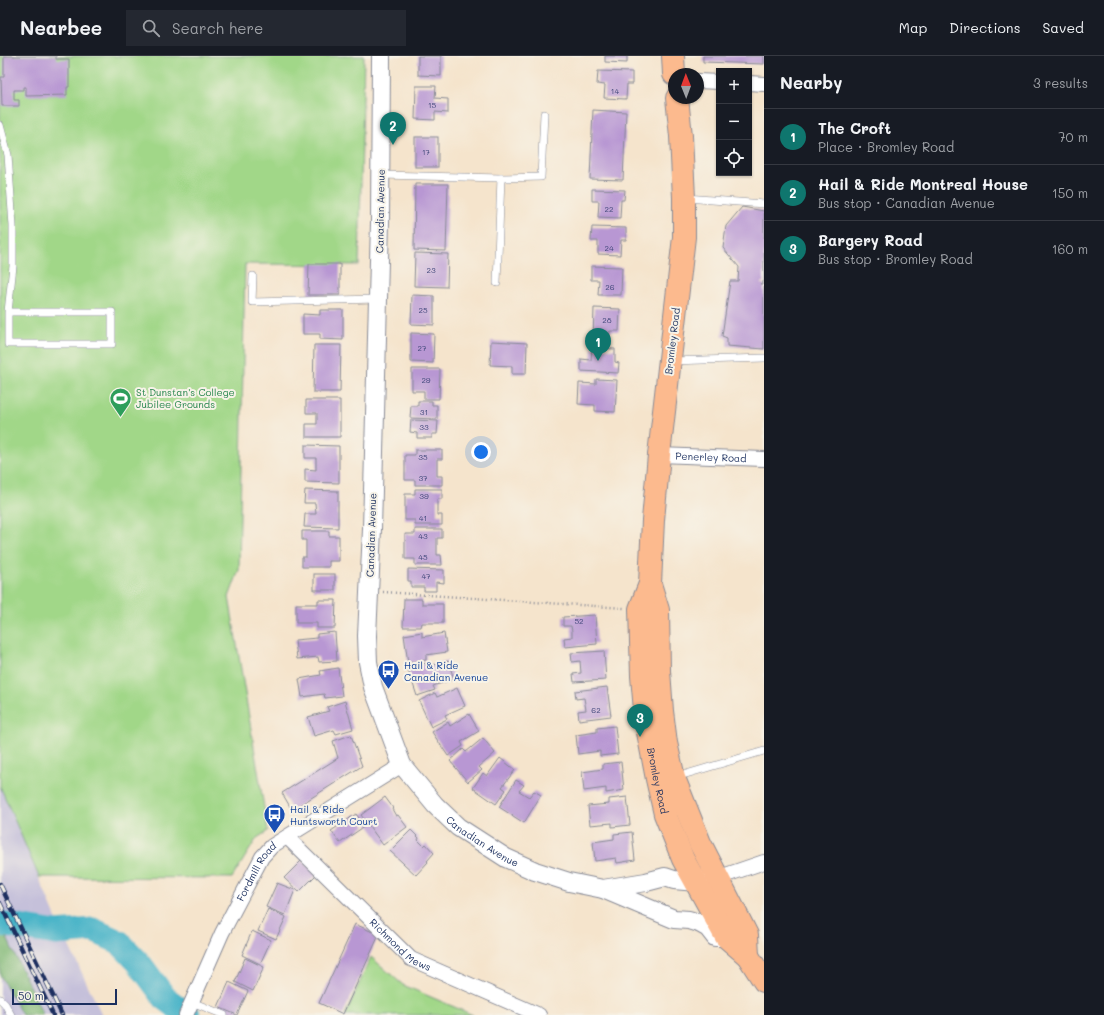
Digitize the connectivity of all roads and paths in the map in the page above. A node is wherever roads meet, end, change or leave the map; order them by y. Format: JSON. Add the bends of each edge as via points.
{"nodes":[{"id":1,"x":381,"y":56,"type":"edge"},
{"id":2,"x":673,"y":56,"type":"edge"},
{"id":3,"x":674,"y":68,"type":"edge"},
{"id":4,"x":704,"y":81,"type":"edge"},
{"id":5,"x":716,"y":82,"type":"edge"},
{"id":6,"x":752,"y":84,"type":"edge"},
{"id":7,"x":764,"y":84,"type":"edge"},
{"id":8,"x":678,"y":104,"type":"edge"},
{"id":9,"x":544,"y":114,"type":"dead end"},
{"id":10,"x":0,"y":126,"type":"edge"},
{"id":11,"x":380,"y":175,"type":"junction"},
{"id":12,"x":501,"y":178,"type":"junction"},
{"id":13,"x":684,"y":198,"type":"junction"},
{"id":14,"x":764,"y":204,"type":"edge"},
{"id":15,"x":253,"y":276,"type":"dead end"},
{"id":16,"x":497,"y":283,"type":"dead end"},
{"id":17,"x":378,"y":299,"type":"junction"},
{"id":18,"x":8,"y":312,"type":"junction"},
{"id":19,"x":764,"y":358,"type":"edge"},
{"id":20,"x":670,"y":361,"type":"junction"},
{"id":21,"x":658,"y":455,"type":"junction"},
{"id":22,"x":764,"y":459,"type":"edge"},
{"id":23,"x":650,"y":584,"type":"junction"},
{"id":24,"x":382,"y":592,"type":"dead end"},
{"id":25,"x":640,"y":609,"type":"junction"},
{"id":26,"x":764,"y":751,"type":"edge"},
{"id":27,"x":402,"y":765,"type":"junction"},
{"id":28,"x":674,"y":778,"type":"junction"},
{"id":29,"x":286,"y":837,"type":"junction"},
{"id":30,"x":683,"y":859,"type":"junction"},
{"id":31,"x":764,"y":862,"type":"edge"},
{"id":32,"x":665,"y":877,"type":"junction"},
{"id":33,"x":717,"y":878,"type":"junction"},
{"id":34,"x":646,"y":882,"type":"junction"},
{"id":35,"x":696,"y":882,"type":"junction"},
{"id":36,"x":603,"y":889,"type":"junction"},
{"id":37,"x":645,"y":907,"type":"junction"},
{"id":38,"x":726,"y":937,"type":"junction"},
{"id":39,"x":748,"y":956,"type":"junction"},
{"id":40,"x":764,"y":981,"type":"edge"},
{"id":41,"x":0,"y":999,"type":"edge"},
{"id":42,"x":192,"y":1002,"type":"junction"},
{"id":43,"x":11,"y":1015,"type":"edge"},
{"id":44,"x":186,"y":1015,"type":"edge"},
{"id":45,"x":224,"y":1015,"type":"edge"},
{"id":46,"x":539,"y":1015,"type":"edge"}],
"edges":[{"from":1,"to":11,"type":"street","name":"Canadian Avenue"},
{"from":2,"to":3,"type":"highway"},
{"from":4,"to":5,"type":"street"},
{"from":6,"to":7,"type":"street"},
{"from":8,"to":13,"type":"highway","name":"Bromley Road"},
{"from":9,"to":12,"type":"lane","via":[[541,177]]},
{"from":10,"to":18,"type":"lane","via":[[8,154],[13,226]]},
{"from":11,"to":12,"type":"lane"},
{"from":11,"to":17,"type":"street","name":"Canadian Avenue"},
{"from":12,"to":16,"type":"lane"},
{"from":13,"to":14,"type":"lane"},
{"from":13,"to":20,"type":"highway","name":"Bromley Road","via":[[684,237]]},
{"from":15,"to":17,"type":"lane","via":[[252,302]]},
{"from":17,"to":27,"type":"street","name":"Canadian Avenue","via":[[368,662],[373,687]]},
{"from":18,"to":18,"type":"lane","via":[[8,344],[112,344],[112,312]]},
{"from":19,"to":20,"type":"lane"},
{"from":20,"to":21,"type":"highway","name":"Bromley Road"},
{"from":21,"to":22,"type":"street","name":"Penerley Road"},
{"from":21,"to":23,"type":"highway","name":"Bromley Road"},
{"from":23,"to":25,"type":"highway","name":"Bromley Road"},
{"from":23,"to":28,"type":"highway","name":"Bromley Road","via":[[658,610],[662,710]]},
{"from":24,"to":25,"type":"path"},
{"from":25,"to":30,"type":"highway","name":"Bromley Road","via":[[646,722],[665,814]]},
{"from":26,"to":28,"type":"lane"},
{"from":27,"to":29,"type":"street","name":"Fordmill Road"},
{"from":27,"to":36,"type":"street","name":"Canadian Avenue","via":[[435,805],[458,827],[494,851],[535,871]]},
{"from":28,"to":33,"type":"highway","name":"Bromley Road"},
{"from":29,"to":42,"type":"street","name":"Fordmill Road","via":[[272,846],[262,857],[222,933]]},
{"from":29,"to":46,"type":"street","name":"Richmond Mews","via":[[411,959]]},
{"from":30,"to":32,"type":"street"},
{"from":30,"to":35,"type":"highway","name":"Bromley Road"},
{"from":31,"to":33,"type":"street"},
{"from":32,"to":34,"type":"street","name":"Canadian Avenue"},
{"from":32,"to":35,"type":"street","name":"Canadian Avenue"},
{"from":33,"to":35,"type":"street","name":"Canadian Avenue"},
{"from":33,"to":39,"type":"highway","name":"Bromley Road","via":[[747,935]]},
{"from":34,"to":36,"type":"street","name":"Canadian Avenue"},
{"from":34,"to":37,"type":"street","via":[[643,894]]},
{"from":35,"to":38,"type":"highway","name":"Bromley Road"},
{"from":36,"to":37,"type":"street","name":"Canadian Avenue"},
{"from":37,"to":38,"type":"street","name":"Canadian Avenue","via":[[674,919],[699,923],[708,928],[714,937]]},
{"from":38,"to":39,"type":"highway","name":"Bromley Road"},
{"from":39,"to":40,"type":"highway","name":"Bromley Road"},
{"from":41,"to":43,"type":"lane"},
{"from":42,"to":44,"type":"street","name":"Fordmill Road"},
{"from":42,"to":45,"type":"lane"}]}
